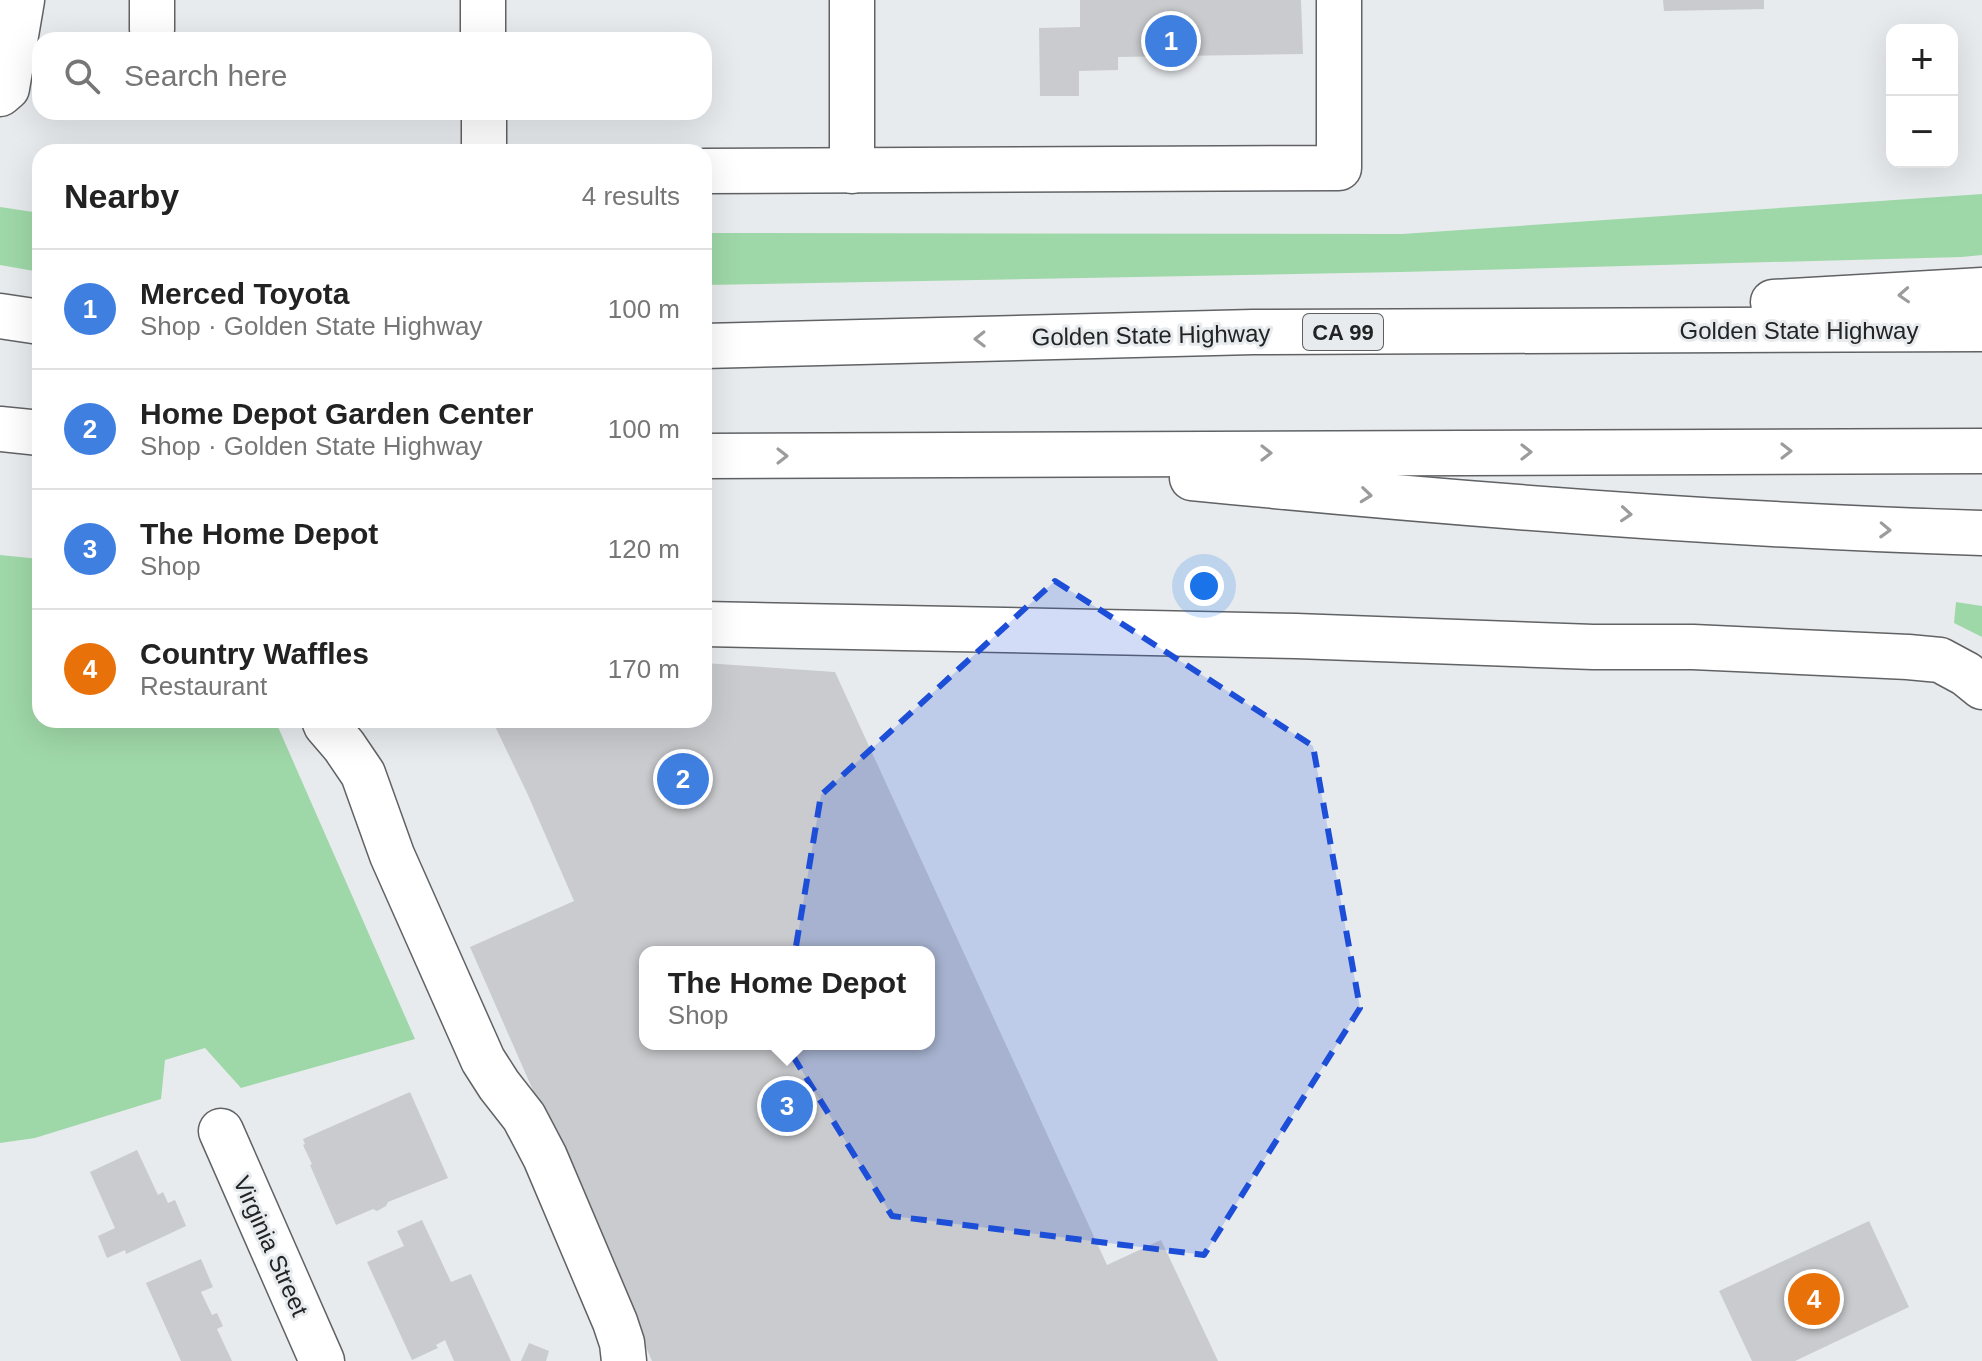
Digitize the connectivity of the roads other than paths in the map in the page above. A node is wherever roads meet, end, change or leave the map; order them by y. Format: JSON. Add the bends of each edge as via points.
{"nodes":[{"id":1,"x":22,"y":0,"type":"edge"},
{"id":2,"x":483,"y":0,"type":"edge"},
{"id":3,"x":852,"y":0,"type":"edge"},
{"id":4,"x":1339,"y":0,"type":"edge"},
{"id":5,"x":483,"y":32,"type":"edge"},
{"id":6,"x":0,"y":94,"type":"edge"},
{"id":7,"x":484,"y":120,"type":"edge"},
{"id":8,"x":484,"y":144,"type":"edge"},
{"id":9,"x":712,"y":171,"type":"edge"},
{"id":10,"x":852,"y":171,"type":"junction"},
{"id":11,"x":1982,"y":290,"type":"edge"},
{"id":12,"x":0,"y":316,"type":"edge"},
{"id":13,"x":32,"y":321,"type":"edge"},
{"id":14,"x":1982,"y":329,"type":"edge"},
{"id":15,"x":1253,"y":332,"type":"junction"},
{"id":16,"x":712,"y":346,"type":"edge"},
{"id":17,"x":0,"y":429,"type":"edge"},
{"id":18,"x":32,"y":432,"type":"edge"},
{"id":19,"x":1982,"y":451,"type":"edge"},
{"id":20,"x":954,"y":454,"type":"junction"},
{"id":21,"x":712,"y":456,"type":"edge"},
{"id":22,"x":1982,"y":533,"type":"edge"},
{"id":23,"x":712,"y":624,"type":"edge"},
{"id":24,"x":1982,"y":687,"type":"edge"},
{"id":25,"x":329,"y":728,"type":"edge"},
{"id":26,"x":221,"y":1131,"type":"dead end"},
{"id":27,"x":322,"y":1361,"type":"edge"},
{"id":28,"x":624,"y":1361,"type":"edge"}],
"edges":[{"from":1,"to":6,"type":"main road","via":[[7,88]]},
{"from":2,"to":5,"type":"main road"},
{"from":3,"to":10,"type":"main road"},
{"from":4,"to":10,"type":"main road","via":[[1339,168]]},
{"from":7,"to":8,"type":"main road"},
{"from":9,"to":10,"type":"main road"},
{"from":11,"to":15,"type":"main road","one_way":true},
{"from":12,"to":13,"type":"main road"},
{"from":14,"to":15,"type":"main road","name":"Golden State Highway","number":"CA 99"},
{"from":15,"to":16,"type":"main road","name":"Golden State Highway","number":"CA 99","one_way":true},
{"from":17,"to":18,"type":"main road"},
{"from":20,"to":19,"type":"main road","one_way":true},
{"from":21,"to":20,"type":"main road","one_way":true},
{"from":20,"to":22,"type":"main road","one_way":true,"via":[[1392,498],[1842,529]]},
{"from":23,"to":24,"type":"main road","via":[[1693,647],[1940,660]]},
{"from":25,"to":28,"type":"main road","via":[[363,774],[392,855],[483,1060],[545,1157],[615,1322]]},
{"from":26,"to":27,"type":"main road","name":"Virginia Street"}]}
